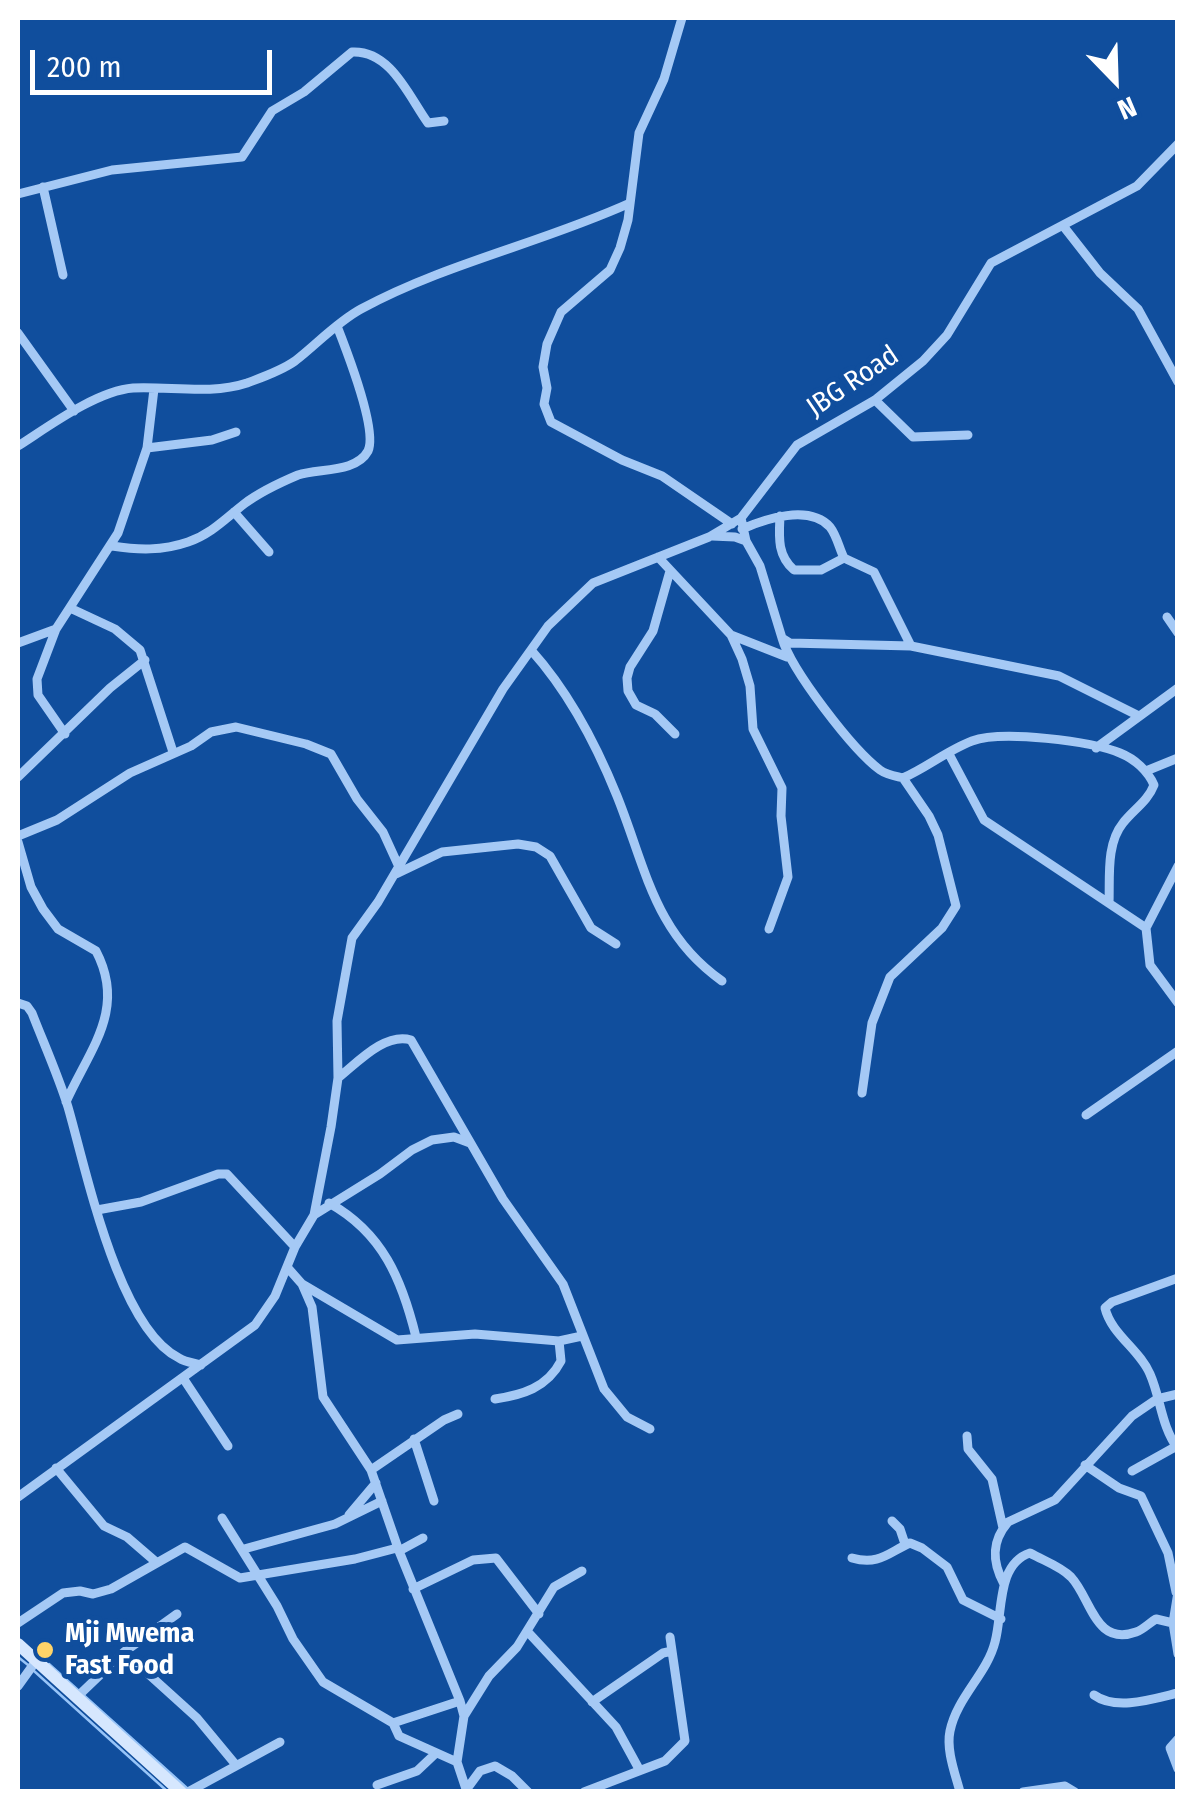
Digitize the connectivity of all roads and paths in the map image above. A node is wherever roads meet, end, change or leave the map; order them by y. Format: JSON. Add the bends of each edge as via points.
{"nodes":[{"id":1,"x":682,"y":18,"type":"edge"},
{"id":2,"x":444,"y":121,"type":"dead end"},
{"id":3,"x":1178,"y":144,"type":"edge"},
{"id":4,"x":43,"y":188,"type":"junction"},
{"id":5,"x":18,"y":194,"type":"edge"},
{"id":6,"x":630,"y":203,"type":"junction"},
{"id":7,"x":1064,"y":227,"type":"junction"},
{"id":8,"x":63,"y":275,"type":"dead end"},
{"id":9,"x":338,"y":326,"type":"junction"},
{"id":10,"x":18,"y":334,"type":"edge"},
{"id":11,"x":1178,"y":382,"type":"edge"},
{"id":12,"x":154,"y":389,"type":"junction"},
{"id":13,"x":62,"y":397,"type":"junction"},
{"id":14,"x":875,"y":400,"type":"junction"},
{"id":15,"x":92,"y":402,"type":"junction"},
{"id":16,"x":74,"y":411,"type":"junction"},
{"id":17,"x":236,"y":432,"type":"dead end"},
{"id":18,"x":968,"y":435,"type":"dead end"},
{"id":19,"x":18,"y":446,"type":"edge"},
{"id":20,"x":147,"y":448,"type":"junction"},
{"id":21,"x":234,"y":512,"type":"junction"},
{"id":22,"x":780,"y":516,"type":"junction"},
{"id":23,"x":738,"y":524,"type":"junction"},
{"id":24,"x":709,"y":537,"type":"junction"},
{"id":25,"x":746,"y":541,"type":"junction"},
{"id":26,"x":112,"y":546,"type":"junction"},
{"id":27,"x":269,"y":552,"type":"dead end"},
{"id":28,"x":658,"y":558,"type":"junction"},
{"id":29,"x":844,"y":558,"type":"junction"},
{"id":30,"x":670,"y":571,"type":"junction"},
{"id":31,"x":70,"y":608,"type":"junction"},
{"id":32,"x":1167,"y":618,"type":"dead end"},
{"id":33,"x":56,"y":629,"type":"junction"},
{"id":34,"x":1178,"y":633,"type":"edge"},
{"id":35,"x":731,"y":635,"type":"junction"},
{"id":36,"x":782,"y":638,"type":"junction"},
{"id":37,"x":18,"y":643,"type":"edge"},
{"id":38,"x":911,"y":646,"type":"junction"},
{"id":39,"x":531,"y":650,"type":"junction"},
{"id":40,"x":787,"y":657,"type":"junction"},
{"id":41,"x":145,"y":660,"type":"junction"},
{"id":42,"x":1176,"y":691,"type":"edge"},
{"id":43,"x":1137,"y":715,"type":"junction"},
{"id":44,"x":65,"y":734,"type":"junction"},
{"id":45,"x":675,"y":734,"type":"dead end"},
{"id":46,"x":1096,"y":748,"type":"junction"},
{"id":47,"x":173,"y":752,"type":"junction"},
{"id":48,"x":949,"y":754,"type":"junction"},
{"id":49,"x":1178,"y":758,"type":"edge"},
{"id":50,"x":1146,"y":771,"type":"junction"},
{"id":51,"x":18,"y":777,"type":"edge"},
{"id":52,"x":902,"y":778,"type":"junction"},
{"id":53,"x":18,"y":839,"type":"edge"},
{"id":54,"x":1178,"y":866,"type":"edge"},
{"id":55,"x":396,"y":871,"type":"junction"},
{"id":56,"x":1109,"y":902,"type":"junction"},
{"id":57,"x":769,"y":928,"type":"dead end"},
{"id":58,"x":1146,"y":928,"type":"junction"},
{"id":59,"x":616,"y":944,"type":"dead end"},
{"id":60,"x":722,"y":980,"type":"dead end"},
{"id":61,"x":1178,"y":1003,"type":"edge"},
{"id":62,"x":18,"y":1004,"type":"edge"},
{"id":63,"x":1178,"y":1051,"type":"edge"},
{"id":64,"x":338,"y":1078,"type":"junction"},
{"id":65,"x":862,"y":1093,"type":"dead end"},
{"id":66,"x":66,"y":1102,"type":"junction"},
{"id":67,"x":1086,"y":1115,"type":"dead end"},
{"id":68,"x":470,"y":1144,"type":"junction"},
{"id":69,"x":330,"y":1203,"type":"junction"},
{"id":70,"x":97,"y":1210,"type":"junction"},
{"id":71,"x":314,"y":1215,"type":"junction"},
{"id":72,"x":294,"y":1247,"type":"junction"},
{"id":73,"x":287,"y":1267,"type":"junction"},
{"id":74,"x":1178,"y":1278,"type":"edge"},
{"id":75,"x":302,"y":1284,"type":"junction"},
{"id":76,"x":582,"y":1336,"type":"junction"},
{"id":77,"x":416,"y":1338,"type":"junction"},
{"id":78,"x":559,"y":1340,"type":"junction"},
{"id":79,"x":201,"y":1365,"type":"junction"},
{"id":80,"x":184,"y":1378,"type":"junction"},
{"id":81,"x":1178,"y":1394,"type":"edge"},
{"id":82,"x":494,"y":1398,"type":"dead end"},
{"id":83,"x":1157,"y":1399,"type":"junction"},
{"id":84,"x":458,"y":1414,"type":"dead end"},
{"id":85,"x":650,"y":1430,"type":"dead end"},
{"id":86,"x":967,"y":1436,"type":"dead end"},
{"id":87,"x":414,"y":1439,"type":"junction"},
{"id":88,"x":228,"y":1446,"type":"dead end"},
{"id":89,"x":1176,"y":1448,"type":"edge"},
{"id":90,"x":1086,"y":1465,"type":"junction"},
{"id":91,"x":56,"y":1468,"type":"junction"},
{"id":92,"x":371,"y":1470,"type":"junction"},
{"id":93,"x":1132,"y":1471,"type":"dead end"},
{"id":94,"x":376,"y":1482,"type":"junction"},
{"id":95,"x":18,"y":1498,"type":"edge"},
{"id":96,"x":382,"y":1501,"type":"junction"},
{"id":97,"x":434,"y":1502,"type":"dead end"},
{"id":98,"x":222,"y":1518,"type":"dead end"},
{"id":99,"x":343,"y":1521,"type":"junction"},
{"id":100,"x":892,"y":1521,"type":"dead end"},
{"id":101,"x":1003,"y":1528,"type":"junction"},
{"id":102,"x":423,"y":1538,"type":"dead end"},
{"id":103,"x":904,"y":1544,"type":"junction"},
{"id":104,"x":244,"y":1550,"type":"junction"},
{"id":105,"x":398,"y":1550,"type":"junction"},
{"id":106,"x":852,"y":1558,"type":"dead end"},
{"id":107,"x":156,"y":1562,"type":"junction"},
{"id":108,"x":582,"y":1571,"type":"dead end"},
{"id":109,"x":260,"y":1576,"type":"junction"},
{"id":110,"x":1004,"y":1584,"type":"junction"},
{"id":111,"x":413,"y":1589,"type":"junction"},
{"id":112,"x":1177,"y":1592,"type":"edge"},
{"id":113,"x":177,"y":1614,"type":"dead end"},
{"id":114,"x":539,"y":1614,"type":"junction"},
{"id":115,"x":1001,"y":1619,"type":"junction"},
{"id":116,"x":18,"y":1623,"type":"edge"},
{"id":117,"x":1173,"y":1624,"type":"junction"},
{"id":118,"x":527,"y":1631,"type":"junction"},
{"id":119,"x":670,"y":1637,"type":"dead end"},
{"id":120,"x":18,"y":1644,"type":"edge"},
{"id":121,"x":672,"y":1651,"type":"junction"},
{"id":122,"x":124,"y":1652,"type":"junction"},
{"id":123,"x":1178,"y":1654,"type":"edge"},
{"id":124,"x":36,"y":1661,"type":"junction"},
{"id":125,"x":18,"y":1686,"type":"edge"},
{"id":126,"x":1094,"y":1695,"type":"dead end"},
{"id":127,"x":1176,"y":1695,"type":"edge"},
{"id":128,"x":78,"y":1696,"type":"junction"},
{"id":129,"x":460,"y":1702,"type":"junction"},
{"id":130,"x":592,"y":1702,"type":"junction"},
{"id":131,"x":464,"y":1716,"type":"junction"},
{"id":132,"x":393,"y":1723,"type":"junction"},
{"id":133,"x":1178,"y":1739,"type":"edge"},
{"id":134,"x":280,"y":1742,"type":"dead end"},
{"id":135,"x":436,"y":1754,"type":"junction"},
{"id":136,"x":457,"y":1762,"type":"junction"},
{"id":137,"x":236,"y":1765,"type":"junction"},
{"id":138,"x":639,"y":1769,"type":"junction"},
{"id":139,"x":1178,"y":1769,"type":"edge"},
{"id":140,"x":377,"y":1785,"type":"dead end"},
{"id":141,"x":182,"y":1791,"type":"edge"},
{"id":142,"x":466,"y":1791,"type":"edge"},
{"id":143,"x":528,"y":1792,"type":"edge"},
{"id":144,"x":584,"y":1792,"type":"edge"},
{"id":145,"x":960,"y":1792,"type":"edge"},
{"id":146,"x":1023,"y":1792,"type":"edge"},
{"id":147,"x":1075,"y":1792,"type":"edge"}],
"edges":[{"from":1,"to":6,"type":"street","via":[[642,124]]},
{"from":2,"to":4,"type":"street","via":[[428,123],[398,76],[356,51],[272,111],[242,157],[112,170]]},
{"from":3,"to":7,"type":"street","name":"JBG Road","via":[[1137,186]]},
{"from":4,"to":5,"type":"street"},
{"from":4,"to":8,"type":"street"},
{"from":6,"to":9,"type":"street","via":[[424,278]]},
{"from":6,"to":23,"type":"street","via":[[610,270],[555,322],[543,368],[547,414],[557,426],[662,476]]},
{"from":7,"to":11,"type":"street","via":[[1138,309]]},
{"from":7,"to":14,"type":"street","name":"JBG Road","via":[[990,263],[947,335]]},
{"from":9,"to":12,"type":"street","via":[[295,360],[250,382]]},
{"from":9,"to":21,"type":"street","via":[[370,424],[367,454],[340,468],[295,476]]},
{"from":10,"to":13,"type":"street"},
{"from":12,"to":15,"type":"street","via":[[128,389]]},
{"from":12,"to":20,"type":"street"},
{"from":13,"to":15,"type":"street"},
{"from":13,"to":16,"type":"street"},
{"from":14,"to":18,"type":"street","via":[[913,436]]},
{"from":14,"to":23,"type":"street","name":"JBG Road","via":[[797,446]]},
{"from":15,"to":16,"type":"street"},
{"from":16,"to":19,"type":"street"},
{"from":17,"to":20,"type":"street"},
{"from":20,"to":26,"type":"street"},
{"from":21,"to":26,"type":"street","via":[[212,532],[182,544]]},
{"from":21,"to":27,"type":"street"},
{"from":22,"to":23,"type":"street"},
{"from":22,"to":29,"type":"street","via":[[820,520]]},
{"from":22,"to":29,"type":"street","via":[[782,556],[794,570],[821,570]]},
{"from":23,"to":24,"type":"street"},
{"from":23,"to":25,"type":"street"},
{"from":24,"to":25,"type":"street"},
{"from":24,"to":28,"type":"street"},
{"from":25,"to":36,"type":"street"},
{"from":26,"to":31,"type":"street"},
{"from":28,"to":30,"type":"street"},
{"from":28,"to":39,"type":"street","via":[[593,583]]},
{"from":29,"to":38,"type":"street","via":[[874,572]]},
{"from":30,"to":35,"type":"street"},
{"from":30,"to":45,"type":"street","via":[[653,631],[630,667],[628,691]]},
{"from":31,"to":33,"type":"street"},
{"from":31,"to":41,"type":"street","via":[[122,634]]},
{"from":32,"to":34,"type":"street"},
{"from":33,"to":37,"type":"street"},
{"from":33,"to":44,"type":"street","via":[[36,688]]},
{"from":35,"to":40,"type":"street"},
{"from":35,"to":57,"type":"street","via":[[750,686],[752,729],[782,788],[788,877]]},
{"from":36,"to":38,"type":"street","via":[[796,644]]},
{"from":36,"to":40,"type":"street"},
{"from":38,"to":43,"type":"street","via":[[1059,676]]},
{"from":39,"to":55,"type":"street"},
{"from":39,"to":60,"type":"street","via":[[591,739],[645,880],[676,938]]},
{"from":40,"to":52,"type":"street","via":[[861,752],[880,770]]},
{"from":41,"to":44,"type":"street"},
{"from":41,"to":47,"type":"street"},
{"from":42,"to":43,"type":"street"},
{"from":43,"to":46,"type":"street"},
{"from":44,"to":51,"type":"street"},
{"from":46,"to":48,"type":"street","via":[[995,736]]},
{"from":46,"to":50,"type":"street","via":[[1119,752]]},
{"from":47,"to":53,"type":"street"},
{"from":47,"to":55,"type":"street","via":[[236,727],[331,754],[383,832]]},
{"from":48,"to":52,"type":"street"},
{"from":48,"to":56,"type":"street","via":[[984,820]]},
{"from":49,"to":50,"type":"street"},
{"from":50,"to":56,"type":"street","via":[[1154,785],[1117,832]]},
{"from":52,"to":65,"type":"street","via":[[930,816],[956,906],[890,977],[872,1022]]},
{"from":53,"to":66,"type":"street","via":[[38,900],[58,929],[96,950],[106,982],[101,1035]]},
{"from":54,"to":58,"type":"street"},
{"from":55,"to":59,"type":"street","via":[[442,852],[536,847],[550,856],[591,928]]},
{"from":55,"to":64,"type":"street","via":[[352,938],[336,1020]]},
{"from":56,"to":58,"type":"street"},
{"from":58,"to":61,"type":"street","via":[[1150,964]]},
{"from":62,"to":66,"type":"street","via":[[32,1013]]},
{"from":63,"to":67,"type":"street"},
{"from":64,"to":68,"type":"street","via":[[388,1041],[410,1040]]},
{"from":64,"to":71,"type":"street"},
{"from":66,"to":70,"type":"street"},
{"from":68,"to":69,"type":"street","via":[[454,1137],[432,1140]]},
{"from":68,"to":76,"type":"street","via":[[564,1284]]},
{"from":69,"to":71,"type":"street"},
{"from":69,"to":77,"type":"street","via":[[360,1223],[393,1265]]},
{"from":70,"to":72,"type":"street","via":[[228,1174]]},
{"from":70,"to":79,"type":"street","via":[[150,1330],[179,1358]]},
{"from":71,"to":72,"type":"street"},
{"from":72,"to":73,"type":"street"},
{"from":73,"to":75,"type":"street"},
{"from":73,"to":79,"type":"street","via":[[255,1324]]},
{"from":74,"to":83,"type":"street","via":[[1105,1308],[1146,1366]]},
{"from":75,"to":77,"type":"street","via":[[396,1340]]},
{"from":75,"to":92,"type":"street","via":[[316,1325],[323,1397]]},
{"from":76,"to":78,"type":"street"},
{"from":76,"to":85,"type":"street","via":[[604,1389],[627,1418]]},
{"from":77,"to":78,"type":"street"},
{"from":78,"to":82,"type":"street","via":[[561,1361],[550,1376],[523,1394]]},
{"from":79,"to":80,"type":"street"},
{"from":80,"to":88,"type":"street"},
{"from":80,"to":91,"type":"street"},
{"from":81,"to":83,"type":"street"},
{"from":83,"to":89,"type":"street"},
{"from":83,"to":90,"type":"street"},
{"from":84,"to":87,"type":"street"},
{"from":86,"to":101,"type":"street","via":[[968,1449],[992,1478]]},
{"from":87,"to":92,"type":"street"},
{"from":87,"to":97,"type":"street"},
{"from":89,"to":93,"type":"street"},
{"from":90,"to":101,"type":"street","via":[[1055,1500]]},
{"from":90,"to":112,"type":"street","via":[[1140,1496],[1162,1539]]},
{"from":91,"to":95,"type":"street"},
{"from":91,"to":107,"type":"street","via":[[104,1526]]},
{"from":92,"to":94,"type":"street"},
{"from":94,"to":96,"type":"street"},
{"from":94,"to":99,"type":"street"},
{"from":96,"to":99,"type":"street"},
{"from":96,"to":105,"type":"street"},
{"from":98,"to":104,"type":"street"},
{"from":99,"to":104,"type":"street"},
{"from":100,"to":103,"type":"street"},
{"from":101,"to":110,"type":"street","via":[[994,1566]]},
{"from":102,"to":105,"type":"street"},
{"from":103,"to":106,"type":"street","via":[[872,1562]]},
{"from":103,"to":115,"type":"street","via":[[936,1557],[962,1600]]},
{"from":104,"to":109,"type":"street"},
{"from":105,"to":109,"type":"street"},
{"from":105,"to":111,"type":"street"},
{"from":107,"to":109,"type":"street","via":[[185,1547],[233,1577]]},
{"from":107,"to":116,"type":"street","via":[[102,1592],[64,1594]]},
{"from":108,"to":114,"type":"street","via":[[554,1587]]},
{"from":109,"to":132,"type":"street","via":[[323,1682]]},
{"from":110,"to":115,"type":"street"},
{"from":110,"to":117,"type":"street","via":[[1030,1553],[1070,1575],[1104,1628],[1123,1634],[1156,1620]]},
{"from":111,"to":114,"type":"street","via":[[473,1560],[492,1558]]},
{"from":111,"to":129,"type":"street"},
{"from":112,"to":117,"type":"street"},
{"from":113,"to":122,"type":"street"},
{"from":114,"to":118,"type":"street"},
{"from":115,"to":145,"type":"street","via":[[986,1666],[949,1732]]},
{"from":117,"to":123,"type":"street"},
{"from":118,"to":130,"type":"street"},
{"from":118,"to":131,"type":"street"},
{"from":119,"to":121,"type":"street"},
{"from":120,"to":124,"type":"main road"},
{"from":121,"to":130,"type":"street"},
{"from":121,"to":138,"type":"street","via":[[685,1741],[665,1761]]},
{"from":122,"to":128,"type":"street"},
{"from":122,"to":137,"type":"street","via":[[197,1718]]},
{"from":124,"to":125,"type":"street"},
{"from":124,"to":128,"type":"main road"},
{"from":126,"to":127,"type":"street","via":[[1118,1702]]},
{"from":128,"to":141,"type":"main road"},
{"from":129,"to":131,"type":"street"},
{"from":129,"to":132,"type":"street"},
{"from":130,"to":138,"type":"street","via":[[625,1740]]},
{"from":131,"to":136,"type":"street"},
{"from":132,"to":135,"type":"street","via":[[399,1736]]},
{"from":133,"to":139,"type":"street","via":[[1170,1748]]},
{"from":134,"to":137,"type":"street"},
{"from":135,"to":136,"type":"street"},
{"from":135,"to":140,"type":"street","via":[[417,1771]]},
{"from":136,"to":142,"type":"street"},
{"from":137,"to":141,"type":"street"},
{"from":138,"to":144,"type":"street"},
{"from":142,"to":143,"type":"street","via":[[480,1771],[495,1766]]},
{"from":146,"to":147,"type":"street","via":[[1065,1786]]}]}
